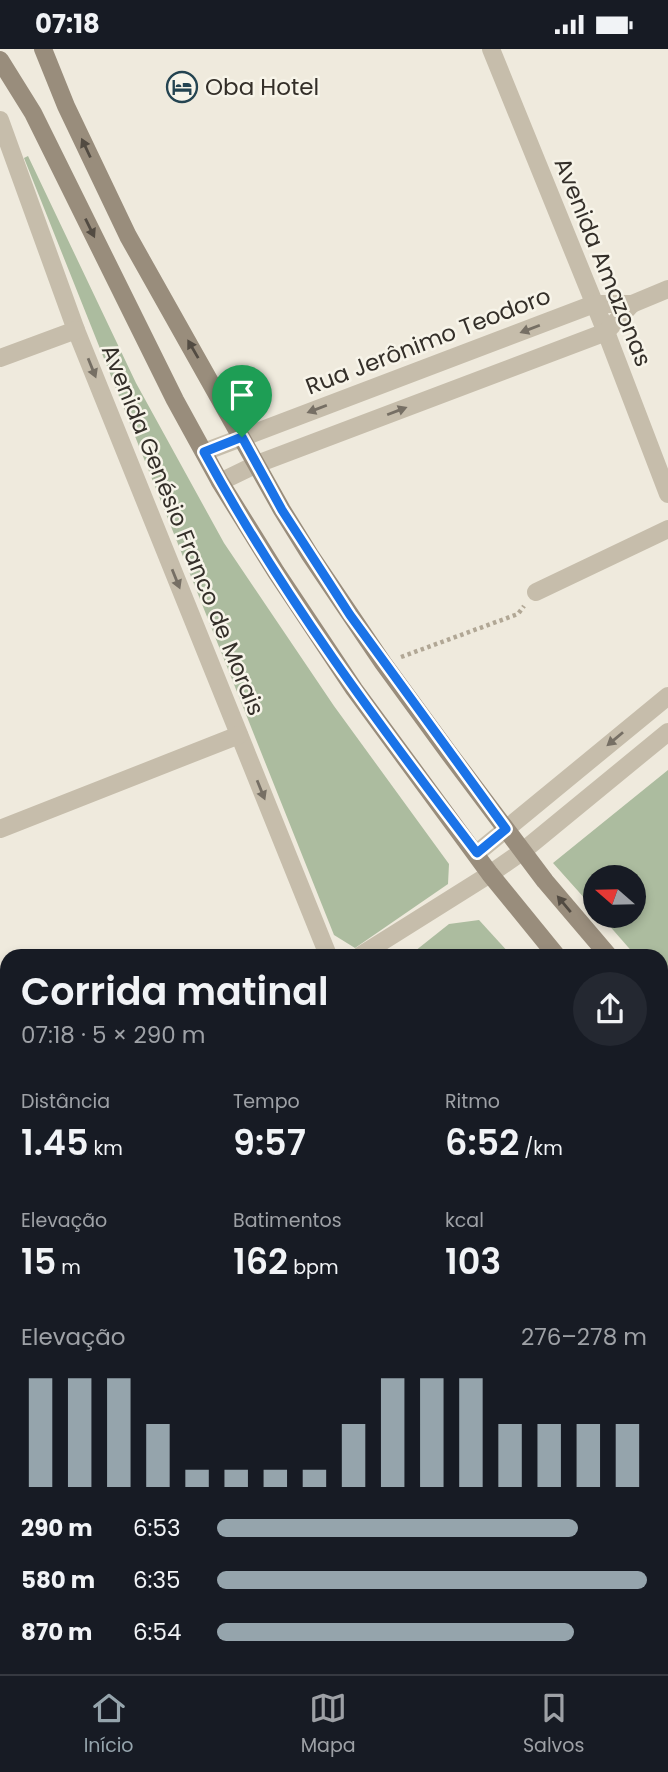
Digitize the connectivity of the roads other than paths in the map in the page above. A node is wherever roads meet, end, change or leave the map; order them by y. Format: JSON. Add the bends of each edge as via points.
{"nodes":[{"id":1,"x":43,"y":49,"type":"edge"},
{"id":2,"x":491,"y":49,"type":"edge"},
{"id":3,"x":0,"y":60,"type":"edge"},
{"id":4,"x":0,"y":120,"type":"edge"},
{"id":5,"x":668,"y":289,"type":"edge"},
{"id":6,"x":632,"y":304,"type":"junction"},
{"id":7,"x":594,"y":305,"type":"junction"},
{"id":8,"x":76,"y":330,"type":"junction"},
{"id":9,"x":606,"y":332,"type":"junction"},
{"id":10,"x":0,"y":358,"type":"edge"},
{"id":11,"x":242,"y":437,"type":"junction"},
{"id":12,"x":204,"y":452,"type":"junction"},
{"id":13,"x":257,"y":464,"type":"junction"},
{"id":14,"x":220,"y":482,"type":"junction"},
{"id":15,"x":668,"y":494,"type":"edge"},
{"id":16,"x":668,"y":529,"type":"edge"},
{"id":17,"x":536,"y":592,"type":"road end"},
{"id":18,"x":668,"y":696,"type":"edge"},
{"id":19,"x":668,"y":732,"type":"edge"},
{"id":20,"x":239,"y":735,"type":"junction"},
{"id":21,"x":0,"y":829,"type":"edge"},
{"id":22,"x":506,"y":829,"type":"junction"},
{"id":23,"x":523,"y":851,"type":"junction"},
{"id":24,"x":477,"y":853,"type":"junction"},
{"id":25,"x":490,"y":874,"type":"junction"},
{"id":26,"x":326,"y":949,"type":"edge"},
{"id":27,"x":371,"y":949,"type":"edge"},
{"id":28,"x":551,"y":949,"type":"edge"},
{"id":29,"x":603,"y":949,"type":"edge"}],
"edges":[{"from":11,"to":1,"type":"main road","one_way":true,"via":[[128,236]]},
{"from":2,"to":7,"type":"street","name":"Avenida Amazonas"},
{"from":3,"to":12,"type":"main road","one_way":true,"via":[[33,113]]},
{"from":4,"to":8,"type":"street","name":"Avenida Genésio Franco de Morais"},
{"from":5,"to":6,"type":"street","name":"Rua Jerônimo Teodoro"},
{"from":6,"to":7,"type":"street","name":"Rua Jerônimo Teodoro"},
{"from":6,"to":9,"type":"street","name":"Rua Jerônimo Teodoro"},
{"from":7,"to":9,"type":"street","name":"Avenida Amazonas"},
{"from":7,"to":11,"type":"street","name":"Rua Jerônimo Teodoro","one_way":true},
{"from":8,"to":10,"type":"street"},
{"from":8,"to":20,"type":"street","name":"Avenida Genésio Franco de Morais","one_way":true},
{"from":13,"to":9,"type":"street","name":"Rua Jerônimo Teodoro","one_way":true},
{"from":9,"to":15,"type":"street","name":"Avenida Amazonas"},
{"from":11,"to":12,"type":"street","name":"Rua Jerônimo Teodoro"},
{"from":11,"to":13,"type":"main road"},
{"from":12,"to":14,"type":"main road"},
{"from":13,"to":14,"type":"street","name":"Rua Jerônimo Teodoro"},
{"from":13,"to":22,"type":"main road","via":[[310,555],[383,663]]},
{"from":14,"to":24,"type":"main road","via":[[354,689]]},
{"from":16,"to":17,"type":"street"},
{"from":18,"to":22,"type":"street","one_way":true},
{"from":19,"to":23,"type":"street"},
{"from":20,"to":21,"type":"street"},
{"from":20,"to":26,"type":"street","name":"Avenida Genésio Franco de Morais","one_way":true},
{"from":22,"to":23,"type":"main road"},
{"from":22,"to":24,"type":"street"},
{"from":23,"to":25,"type":"street"},
{"from":29,"to":23,"type":"main road","one_way":true},
{"from":24,"to":25,"type":"main road"},
{"from":25,"to":27,"type":"street"},
{"from":25,"to":28,"type":"main road"}]}
